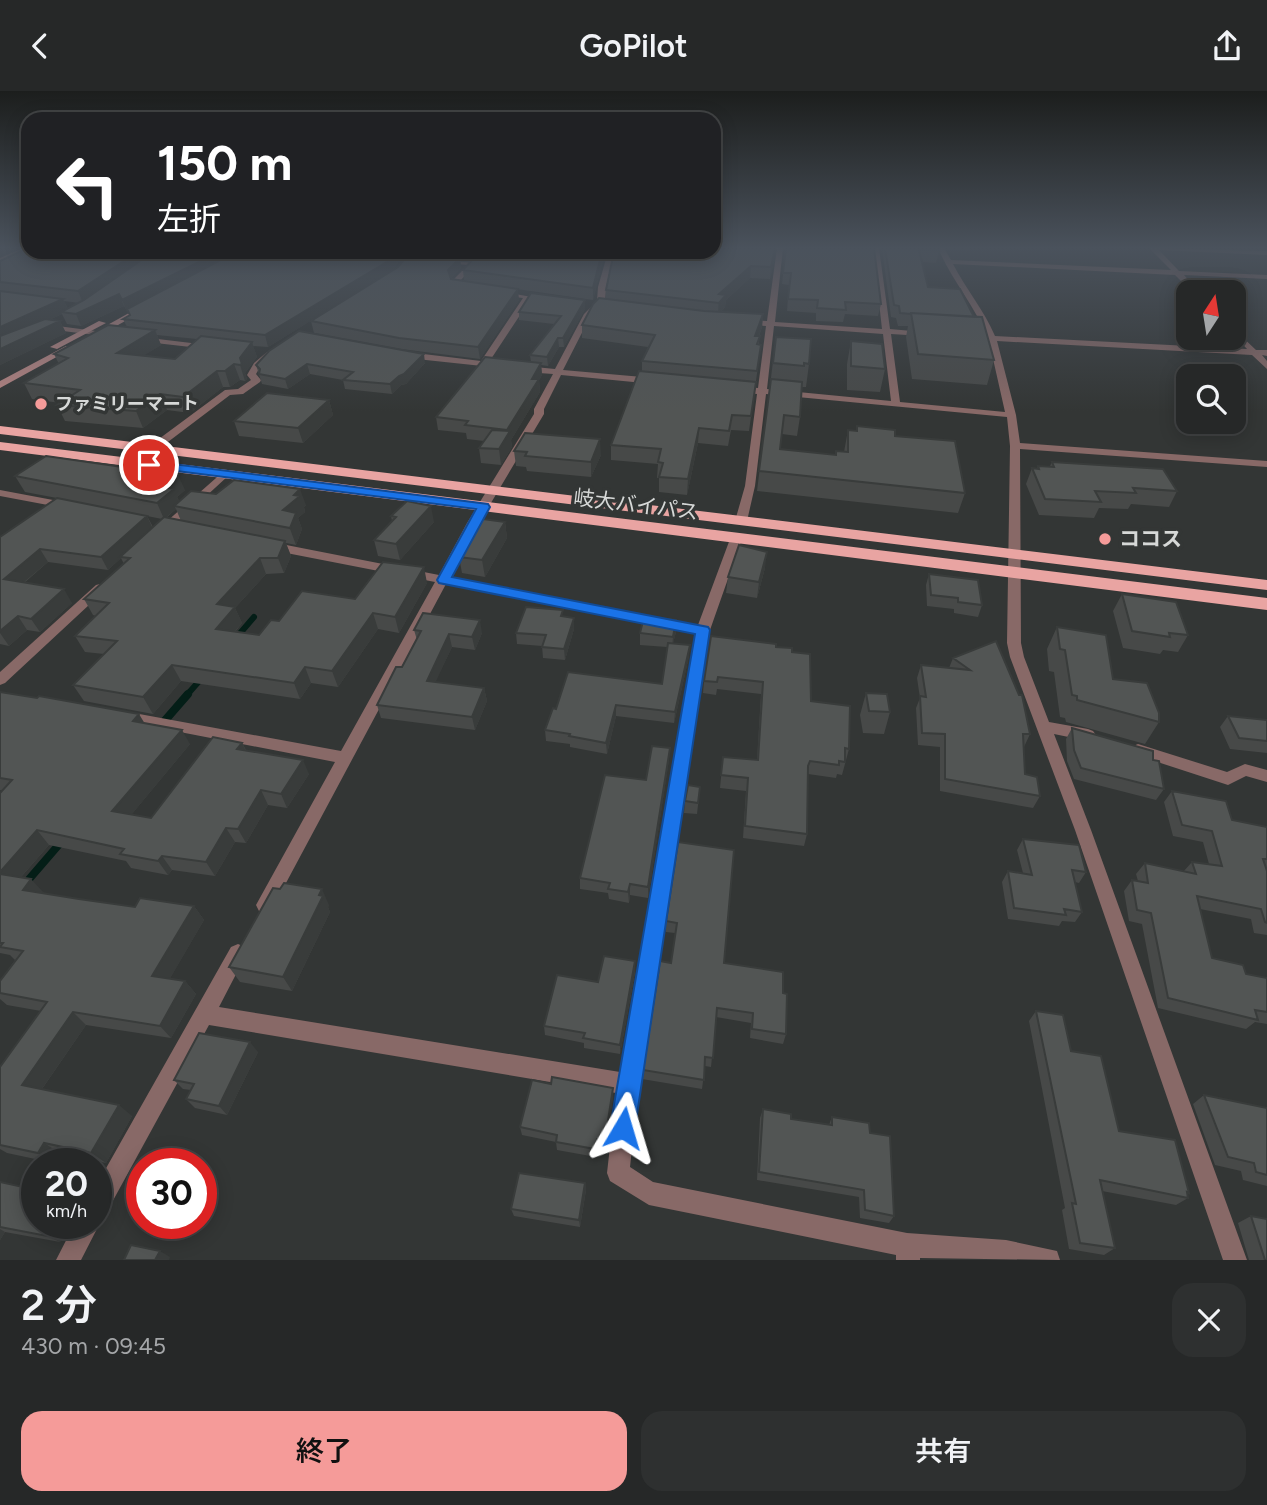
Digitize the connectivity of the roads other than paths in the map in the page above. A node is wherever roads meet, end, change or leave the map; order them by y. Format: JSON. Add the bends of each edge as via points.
{"nodes":[{"id":1,"x":141,"y":303,"type":"edge"},
{"id":2,"x":524,"y":303,"type":"edge"},
{"id":3,"x":772,"y":303,"type":"edge"},
{"id":4,"x":883,"y":303,"type":"edge"},
{"id":5,"x":973,"y":303,"type":"edge"},
{"id":6,"x":153,"y":304,"type":"edge"},
{"id":7,"x":587,"y":304,"type":"edge"},
{"id":8,"x":598,"y":305,"type":"junction"},
{"id":9,"x":610,"y":307,"type":"edge"},
{"id":10,"x":61,"y":321,"type":"edge"},
{"id":11,"x":729,"y":321,"type":"edge"},
{"id":12,"x":769,"y":323,"type":"junction"},
{"id":13,"x":50,"y":327,"type":"junction"},
{"id":14,"x":887,"y":331,"type":"junction"},
{"id":15,"x":37,"y":332,"type":"edge"},
{"id":16,"x":84,"y":332,"type":"junction"},
{"id":17,"x":96,"y":334,"type":"junction"},
{"id":18,"x":940,"y":335,"type":"edge"},
{"id":19,"x":118,"y":336,"type":"edge"},
{"id":20,"x":979,"y":337,"type":"edge"},
{"id":21,"x":131,"y":338,"type":"edge"},
{"id":22,"x":992,"y":338,"type":"junction"},
{"id":23,"x":1246,"y":344,"type":"edge"},
{"id":24,"x":281,"y":347,"type":"edge"},
{"id":25,"x":220,"y":348,"type":"edge"},
{"id":26,"x":258,"y":352,"type":"edge"},
{"id":27,"x":1254,"y":352,"type":"junction"},
{"id":28,"x":270,"y":353,"type":"junction"},
{"id":29,"x":1267,"y":353,"type":"edge"},
{"id":30,"x":401,"y":355,"type":"edge"},
{"id":31,"x":483,"y":365,"type":"junction"},
{"id":32,"x":1267,"y":366,"type":"edge"},
{"id":33,"x":508,"y":367,"type":"edge"},
{"id":34,"x":520,"y":369,"type":"edge"},
{"id":35,"x":558,"y":373,"type":"junction"},
{"id":36,"x":0,"y":374,"type":"edge"},
{"id":37,"x":666,"y":382,"type":"edge"},
{"id":38,"x":0,"y":385,"type":"edge"},
{"id":39,"x":720,"y":387,"type":"edge"},
{"id":40,"x":760,"y":391,"type":"junction"},
{"id":41,"x":896,"y":404,"type":"junction"},
{"id":42,"x":1011,"y":415,"type":"junction"},
{"id":43,"x":0,"y":430,"type":"edge"},
{"id":44,"x":0,"y":446,"type":"edge"},
{"id":45,"x":1015,"y":446,"type":"junction"},
{"id":46,"x":152,"y":449,"type":"junction"},
{"id":47,"x":1267,"y":464,"type":"edge"},
{"id":48,"x":224,"y":474,"type":"junction"},
{"id":49,"x":493,"y":490,"type":"junction"},
{"id":50,"x":0,"y":493,"type":"edge"},
{"id":51,"x":483,"y":507,"type":"junction"},
{"id":52,"x":78,"y":508,"type":"edge"},
{"id":53,"x":741,"y":521,"type":"junction"},
{"id":54,"x":736,"y":539,"type":"junction"},
{"id":55,"x":254,"y":542,"type":"edge"},
{"id":56,"x":149,"y":544,"type":"edge"},
{"id":57,"x":1017,"y":554,"type":"junction"},
{"id":58,"x":1016,"y":573,"type":"junction"},
{"id":59,"x":109,"y":580,"type":"edge"},
{"id":60,"x":444,"y":580,"type":"junction"},
{"id":61,"x":1267,"y":585,"type":"edge"},
{"id":62,"x":1267,"y":604,"type":"edge"},
{"id":63,"x":703,"y":630,"type":"junction"},
{"id":64,"x":0,"y":680,"type":"edge"},
{"id":65,"x":103,"y":712,"type":"edge"},
{"id":66,"x":1045,"y":727,"type":"junction"},
{"id":67,"x":345,"y":758,"type":"junction"},
{"id":68,"x":1267,"y":776,"type":"edge"},
{"id":69,"x":258,"y":916,"type":"edge"},
{"id":70,"x":245,"y":941,"type":"edge"},
{"id":71,"x":204,"y":1014,"type":"junction"},
{"id":72,"x":628,"y":1084,"type":"junction"},
{"id":73,"x":112,"y":1180,"type":"edge"},
{"id":74,"x":79,"y":1239,"type":"edge"},
{"id":75,"x":907,"y":1253,"type":"edge"},
{"id":76,"x":68,"y":1260,"type":"edge"},
{"id":77,"x":1048,"y":1260,"type":"edge"},
{"id":78,"x":1235,"y":1260,"type":"edge"}],
"edges":[{"from":1,"to":16,"type":"main road"},
{"from":2,"to":31,"type":"street"},
{"from":3,"to":12,"type":"street"},
{"from":4,"to":14,"type":"street"},
{"from":5,"to":22,"type":"street"},
{"from":6,"to":17,"type":"main road"},
{"from":7,"to":8,"type":"street"},
{"from":8,"to":9,"type":"street"},
{"from":8,"to":35,"type":"street","via":[[588,314]]},
{"from":10,"to":13,"type":"street"},
{"from":11,"to":12,"type":"street"},
{"from":12,"to":14,"type":"street"},
{"from":12,"to":40,"type":"street"},
{"from":13,"to":15,"type":"street"},
{"from":13,"to":16,"type":"street"},
{"from":14,"to":18,"type":"street"},
{"from":14,"to":41,"type":"street"},
{"from":16,"to":17,"type":"street"},
{"from":16,"to":36,"type":"main road"},
{"from":17,"to":19,"type":"street"},
{"from":17,"to":38,"type":"main road"},
{"from":20,"to":22,"type":"street"},
{"from":21,"to":25,"type":"street"},
{"from":22,"to":27,"type":"street"},
{"from":22,"to":42,"type":"street"},
{"from":23,"to":27,"type":"street"},
{"from":24,"to":28,"type":"street"},
{"from":26,"to":28,"type":"street"},
{"from":27,"to":29,"type":"street"},
{"from":27,"to":32,"type":"street"},
{"from":28,"to":46,"type":"street","via":[[251,375],[257,380],[240,392],[228,391]]},
{"from":30,"to":31,"type":"street"},
{"from":31,"to":33,"type":"street"},
{"from":34,"to":35,"type":"street"},
{"from":35,"to":37,"type":"street"},
{"from":35,"to":49,"type":"street"},
{"from":39,"to":40,"type":"street"},
{"from":40,"to":41,"type":"street"},
{"from":40,"to":53,"type":"street","via":[[750,486]]},
{"from":41,"to":42,"type":"street"},
{"from":42,"to":45,"type":"street"},
{"from":43,"to":46,"type":"highway","name":"岐大バイパス"},
{"from":44,"to":48,"type":"highway","name":"岐大バイパス"},
{"from":45,"to":47,"type":"street"},
{"from":45,"to":57,"type":"street"},
{"from":46,"to":49,"type":"highway","name":"岐大バイパス"},
{"from":48,"to":51,"type":"highway","name":"岐大バイパス"},
{"from":48,"to":56,"type":"street"},
{"from":49,"to":51,"type":"street"},
{"from":49,"to":53,"type":"highway","name":"岐大バイパス"},
{"from":50,"to":52,"type":"street"},
{"from":51,"to":54,"type":"highway","name":"岐大バイパス"},
{"from":51,"to":60,"type":"street"},
{"from":53,"to":57,"type":"highway","name":"岐大バイパス"},
{"from":54,"to":58,"type":"highway","name":"岐大バイパス"},
{"from":54,"to":63,"type":"street"},
{"from":55,"to":60,"type":"street"},
{"from":57,"to":58,"type":"street"},
{"from":57,"to":61,"type":"highway","name":"岐大バイパス"},
{"from":58,"to":62,"type":"highway","name":"岐大バイパス"},
{"from":58,"to":66,"type":"street","via":[[1014,643]]},
{"from":59,"to":64,"type":"street"},
{"from":60,"to":63,"type":"street"},
{"from":60,"to":67,"type":"street"},
{"from":63,"to":72,"type":"street"},
{"from":65,"to":67,"type":"street"},
{"from":66,"to":68,"type":"street","via":[[1082,733],[1228,779],[1245,770]]},
{"from":66,"to":78,"type":"street"},
{"from":67,"to":69,"type":"street"},
{"from":70,"to":71,"type":"street"},
{"from":71,"to":72,"type":"street"},
{"from":71,"to":73,"type":"street"},
{"from":72,"to":75,"type":"street","via":[[618,1173],[649,1193]]},
{"from":74,"to":76,"type":"street"},
{"from":75,"to":77,"type":"street","via":[[1006,1252]]}]}
